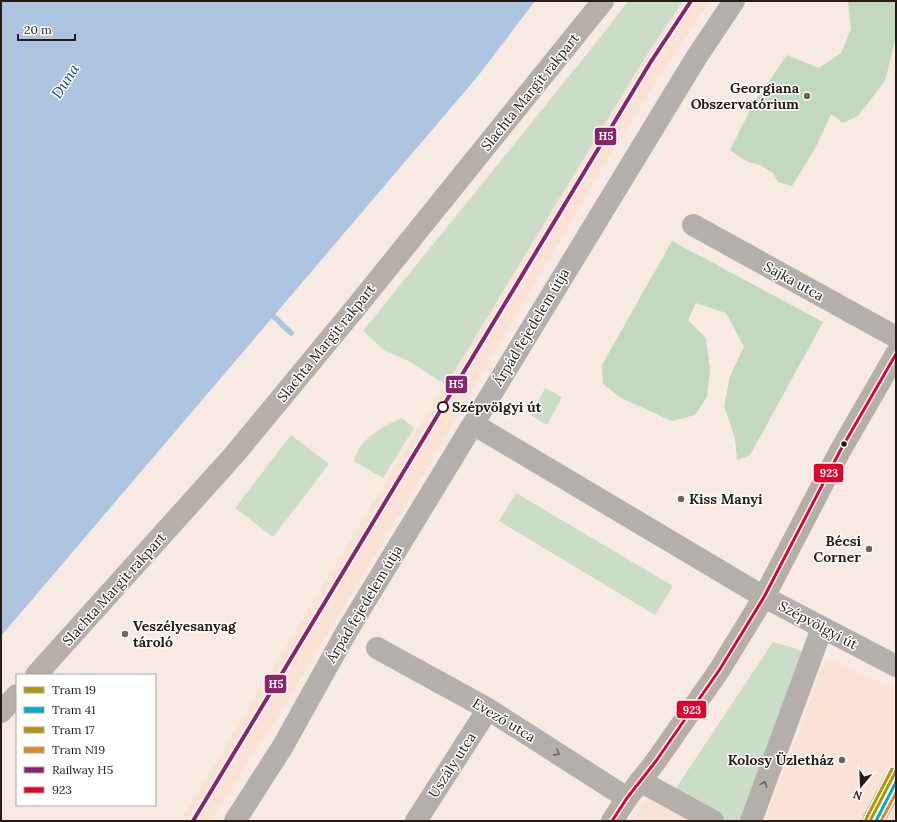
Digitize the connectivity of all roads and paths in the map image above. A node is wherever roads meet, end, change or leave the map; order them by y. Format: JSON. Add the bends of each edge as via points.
{"nodes":[{"id":1,"x":603,"y":1,"type":"edge"},
{"id":2,"x":734,"y":1,"type":"edge"},
{"id":3,"x":693,"y":225,"type":"dead end"},
{"id":4,"x":896,"y":337,"type":"edge"},
{"id":5,"x":896,"y":354,"type":"edge"},
{"id":6,"x":472,"y":424,"type":"junction"},
{"id":7,"x":764,"y":597,"type":"junction"},
{"id":8,"x":822,"y":628,"type":"junction"},
{"id":9,"x":377,"y":648,"type":"dead end"},
{"id":10,"x":896,"y":666,"type":"edge"},
{"id":11,"x":37,"y":674,"type":"edge"},
{"id":12,"x":16,"y":696,"type":"edge"},
{"id":13,"x":488,"y":709,"type":"junction"},
{"id":14,"x":1,"y":712,"type":"edge"},
{"id":15,"x":896,"y":778,"type":"edge"},
{"id":16,"x":633,"y":790,"type":"junction"},
{"id":17,"x":235,"y":821,"type":"edge"},
{"id":18,"x":416,"y":821,"type":"edge"},
{"id":19,"x":612,"y":821,"type":"edge"},
{"id":20,"x":712,"y":821,"type":"edge"},
{"id":21,"x":751,"y":821,"type":"edge"},
{"id":22,"x":873,"y":821,"type":"edge"}],
"edges":[{"from":1,"to":11,"type":"main road","name":"Slachta Margit rakpart","via":[[234,455]]},
{"from":2,"to":6,"type":"street","name":"Árpád fejedelem útja","via":[[696,58]]},
{"from":3,"to":4,"type":"street","name":"Sajka utca"},
{"from":5,"to":7,"type":"main road","via":[[840,451]]},
{"from":6,"to":7,"type":"street","name":"Szépvölgyi út"},
{"from":6,"to":17,"type":"street","name":"Árpád fejedelem útja","via":[[347,631],[283,746]]},
{"from":7,"to":8,"type":"street","name":"Szépvölgyi út"},
{"from":7,"to":16,"type":"main road","via":[[720,669]]},
{"from":8,"to":10,"type":"street","name":"Szépvölgyi út"},
{"from":21,"to":8,"type":"street","one_way":true},
{"from":9,"to":13,"type":"street","name":"Evező utca"},
{"from":12,"to":14,"type":"main road"},
{"from":13,"to":16,"type":"street","name":"Evező utca","one_way":true},
{"from":13,"to":18,"type":"street","name":"Uszály utca"},
{"from":15,"to":22,"type":"street"},
{"from":16,"to":19,"type":"main road"},
{"from":16,"to":20,"type":"street","name":"Evező utca"}]}
